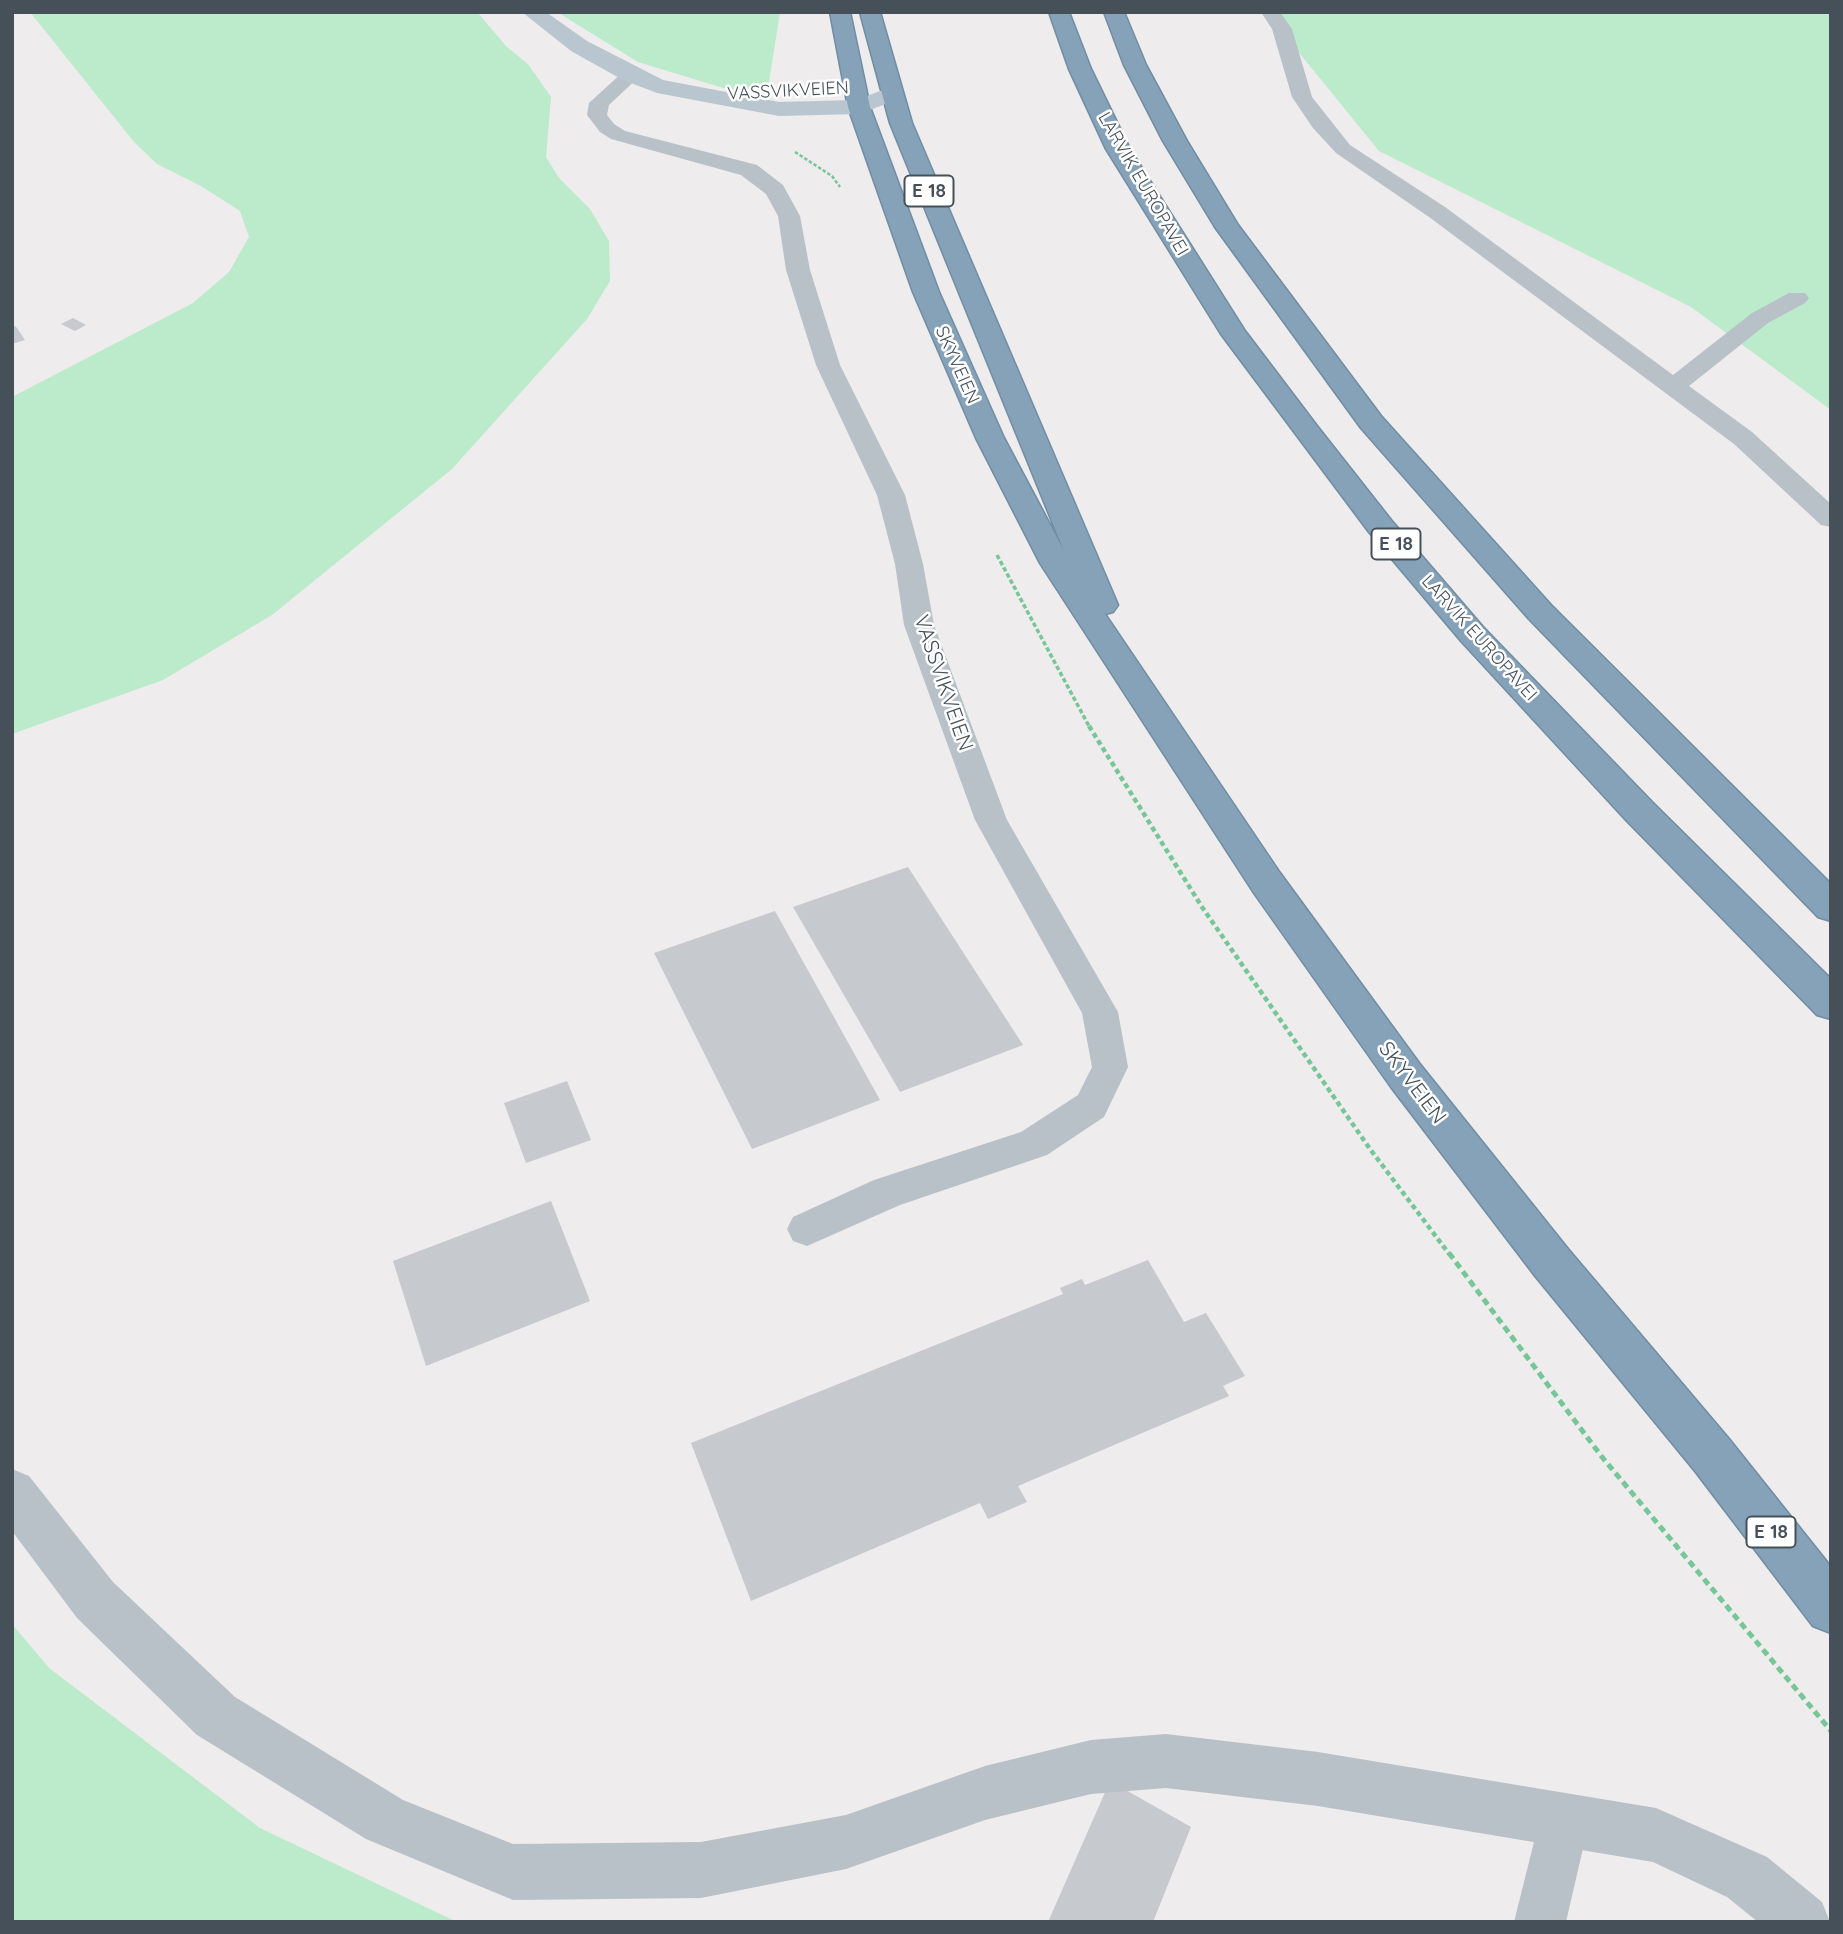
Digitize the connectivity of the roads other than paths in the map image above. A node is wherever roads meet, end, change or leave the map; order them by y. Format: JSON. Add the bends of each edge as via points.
{"nodes":[{"id":1,"x":532,"y":12,"type":"edge"},
{"id":2,"x":840,"y":12,"type":"edge"},
{"id":3,"x":870,"y":12,"type":"edge"},
{"id":4,"x":1059,"y":12,"type":"edge"},
{"id":5,"x":1114,"y":12,"type":"edge"},
{"id":6,"x":1270,"y":12,"type":"edge"},
{"id":7,"x":631,"y":75,"type":"junction"},
{"id":8,"x":891,"y":94,"type":"junction"},
{"id":9,"x":855,"y":97,"type":"junction"},
{"id":10,"x":1797,"y":298,"type":"dead end"},
{"id":11,"x":1672,"y":388,"type":"junction"},
{"id":12,"x":1831,"y":519,"type":"edge"},
{"id":13,"x":1140,"y":690,"type":"junction"},
{"id":14,"x":1831,"y":907,"type":"edge"},
{"id":15,"x":1831,"y":1004,"type":"edge"},
{"id":16,"x":807,"y":1229,"type":"dead end"},
{"id":17,"x":1712,"y":1455,"type":"junction"},
{"id":18,"x":12,"y":1492,"type":"edge"},
{"id":19,"x":1831,"y":1570,"type":"edge"},
{"id":20,"x":1831,"y":1608,"type":"edge"},
{"id":21,"x":1565,"y":1818,"type":"junction"},
{"id":22,"x":1541,"y":1922,"type":"edge"},
{"id":23,"x":1801,"y":1922,"type":"edge"}],
"edges":[{"from":1,"to":7,"type":"street","name":"VASSVIKVEIEN"},
{"from":2,"to":9,"type":"highway","name":"SKYVEIEN","number":"E 18"},
{"from":3,"to":8,"type":"highway","name":"SKYVEIEN","number":"E 18"},
{"from":4,"to":15,"type":"highway","name":"LARVIK EUROPAVEI","number":"E 18","via":[[1118,149],[1234,334],[1380,526],[1472,634],[1639,811]]},
{"from":5,"to":14,"type":"highway","via":[[1175,141],[1227,227],[1371,422],[1540,612]]},
{"from":6,"to":11,"type":"lane","via":[[1282,29],[1302,97],[1343,149],[1437,212]]},
{"from":7,"to":9,"type":"street","name":"VASSVIKVEIEN","via":[[648,83],[779,110]]},
{"from":7,"to":16,"type":"lane","name":"VASSVIKVEIEN","via":[[599,103],[597,115],[607,128],[618,135],[749,170],[775,190],[789,216],[798,270],[828,365],[891,495],[919,625],[991,820],[1100,1012],[1110,1068],[1091,1107],[1034,1144],[888,1192]]},
{"from":8,"to":9,"type":"street","name":"VASSVIKVEIEN"},
{"from":8,"to":13,"type":"highway","name":"SKYVEIEN","number":"E 18"},
{"from":9,"to":13,"type":"highway","name":"SKYVEIEN","number":"E 18","via":[[926,292],[990,438],[1055,563]]},
{"from":10,"to":11,"type":"lane","via":[[1730,340]]},
{"from":11,"to":12,"type":"lane","via":[[1743,438]]},
{"from":13,"to":17,"type":"highway","name":"SKYVEIEN","number":"E 18","via":[[1267,883],[1405,1075],[1552,1263]]},
{"from":17,"to":19,"type":"highway","name":"SKYVEIEN","number":"E 18"},
{"from":17,"to":20,"type":"highway","name":"SKYVEIEN","number":"E 18"},
{"from":18,"to":21,"type":"street","via":[[95,1600],[215,1716],[385,1820],[513,1872],[701,1870],[846,1842],[985,1793],[1091,1767],[1166,1760]]},
{"from":21,"to":22,"type":"lane"},
{"from":21,"to":23,"type":"street","via":[[1656,1835],[1747,1877]]}]}
